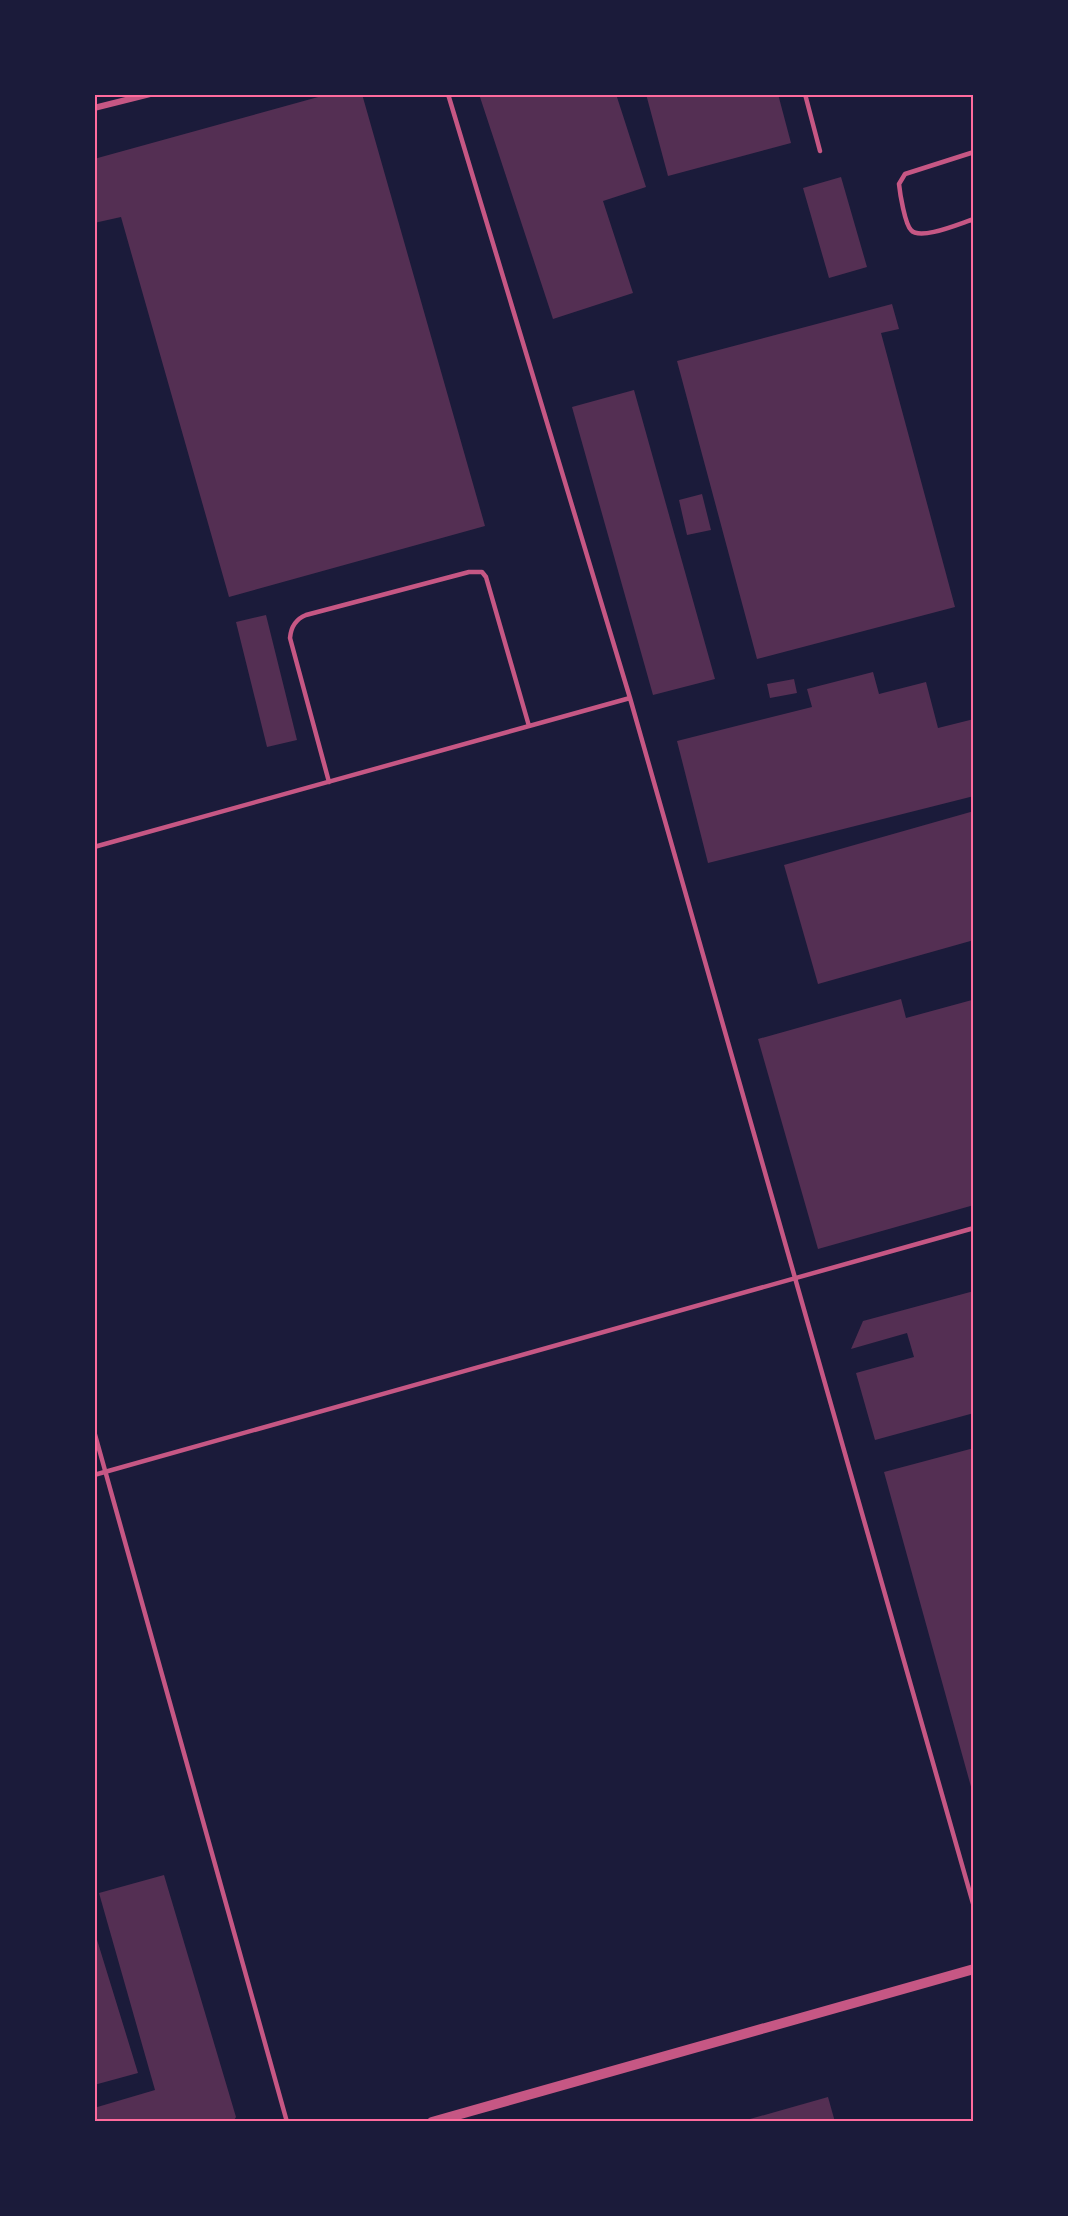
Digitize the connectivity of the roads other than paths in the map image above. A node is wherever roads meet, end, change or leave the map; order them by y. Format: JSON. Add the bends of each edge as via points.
{"nodes":[{"id":1,"x":150,"y":94,"type":"edge"},
{"id":2,"x":448,"y":94,"type":"edge"},
{"id":3,"x":804,"y":94,"type":"edge"},
{"id":4,"x":94,"y":108,"type":"edge"},
{"id":5,"x":820,"y":151,"type":"dead end"},
{"id":6,"x":974,"y":152,"type":"edge"},
{"id":7,"x":974,"y":219,"type":"edge"},
{"id":8,"x":630,"y":698,"type":"junction"},
{"id":9,"x":529,"y":726,"type":"junction"},
{"id":10,"x":329,"y":782,"type":"junction"},
{"id":11,"x":94,"y":847,"type":"edge"},
{"id":12,"x":974,"y":1228,"type":"edge"},
{"id":13,"x":795,"y":1278,"type":"junction"},
{"id":14,"x":94,"y":1431,"type":"edge"},
{"id":15,"x":106,"y":1472,"type":"junction"},
{"id":16,"x":94,"y":1475,"type":"edge"},
{"id":17,"x":974,"y":1907,"type":"edge"},
{"id":18,"x":974,"y":1969,"type":"edge"},
{"id":19,"x":287,"y":2121,"type":"edge"},
{"id":20,"x":432,"y":2121,"type":"edge"}],
"edges":[{"from":1,"to":4,"type":"street"},
{"from":2,"to":8,"type":"lane"},
{"from":3,"to":5,"type":"lane"},
{"from":6,"to":7,"type":"lane","via":[[905,174],[899,184],[909,226],[915,232],[924,235]]},
{"from":8,"to":9,"type":"lane"},
{"from":8,"to":13,"type":"lane"},
{"from":9,"to":10,"type":"lane"},
{"from":9,"to":10,"type":"lane","via":[[482,572],[469,572],[306,615],[294,624],[290,638]]},
{"from":10,"to":11,"type":"lane"},
{"from":12,"to":13,"type":"lane"},
{"from":13,"to":15,"type":"lane"},
{"from":13,"to":17,"type":"lane"},
{"from":14,"to":15,"type":"lane"},
{"from":15,"to":16,"type":"lane"},
{"from":15,"to":19,"type":"lane"},
{"from":18,"to":20,"type":"street"}]}
